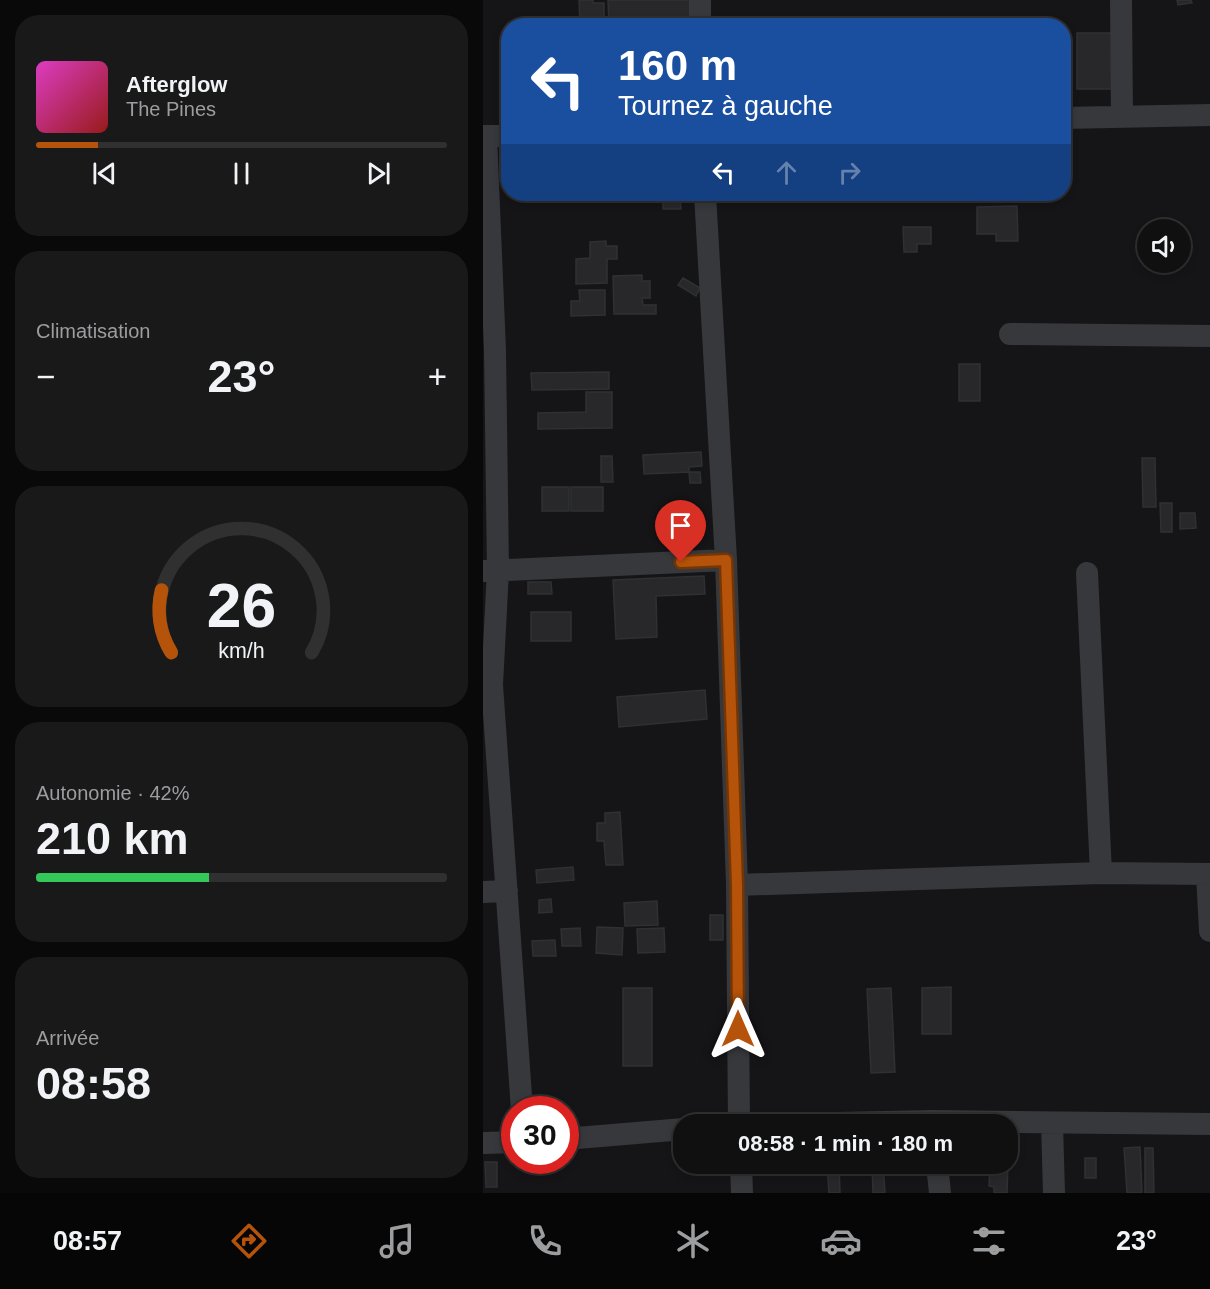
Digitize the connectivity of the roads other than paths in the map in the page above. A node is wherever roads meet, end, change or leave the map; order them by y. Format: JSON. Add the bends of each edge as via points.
{"nodes":[{"id":1,"x":700,"y":0,"type":"edge"},
{"id":2,"x":1121,"y":0,"type":"edge"},
{"id":3,"x":700,"y":18,"type":"edge"},
{"id":4,"x":1210,"y":115,"type":"edge"},
{"id":5,"x":1122,"y":116,"type":"junction"},
{"id":6,"x":1071,"y":118,"type":"edge"},
{"id":7,"x":484,"y":136,"type":"edge"},
{"id":8,"x":501,"y":136,"type":"edge"},
{"id":9,"x":705,"y":201,"type":"edge"},
{"id":10,"x":1010,"y":334,"type":"dead end"},
{"id":11,"x":1210,"y":336,"type":"edge"},
{"id":12,"x":489,"y":351,"type":"edge"},
{"id":13,"x":726,"y":560,"type":"junction"},
{"id":14,"x":490,"y":571,"type":"edge"},
{"id":15,"x":1087,"y":573,"type":"dead end"},
{"id":16,"x":487,"y":685,"type":"edge"},
{"id":17,"x":1101,"y":873,"type":"junction"},
{"id":18,"x":1209,"y":874,"type":"edge"},
{"id":19,"x":737,"y":885,"type":"junction"},
{"id":20,"x":507,"y":891,"type":"junction"},
{"id":21,"x":483,"y":892,"type":"edge"},
{"id":22,"x":1210,"y":931,"type":"edge"},
{"id":23,"x":521,"y":1096,"type":"edge"},
{"id":24,"x":740,"y":1114,"type":"edge"},
{"id":25,"x":1018,"y":1123,"type":"edge"},
{"id":26,"x":1052,"y":1123,"type":"junction"},
{"id":27,"x":1210,"y":1124,"type":"edge"},
{"id":28,"x":673,"y":1130,"type":"edge"},
{"id":29,"x":579,"y":1138,"type":"edge"},
{"id":30,"x":501,"y":1142,"type":"edge"},
{"id":31,"x":483,"y":1143,"type":"edge"},
{"id":32,"x":741,"y":1174,"type":"edge"},
{"id":33,"x":938,"y":1174,"type":"edge"},
{"id":34,"x":742,"y":1193,"type":"edge"},
{"id":35,"x":940,"y":1193,"type":"edge"},
{"id":36,"x":1054,"y":1193,"type":"edge"}],
"edges":[{"from":1,"to":3,"type":"street"},
{"from":2,"to":5,"type":"street"},
{"from":4,"to":5,"type":"street"},
{"from":5,"to":6,"type":"street"},
{"from":7,"to":8,"type":"street"},
{"from":7,"to":12,"type":"street"},
{"from":9,"to":13,"type":"street"},
{"from":10,"to":11,"type":"street"},
{"from":12,"to":14,"type":"street"},
{"from":13,"to":14,"type":"street"},
{"from":13,"to":19,"type":"street"},
{"from":14,"to":16,"type":"street"},
{"from":15,"to":17,"type":"street"},
{"from":16,"to":20,"type":"street"},
{"from":17,"to":18,"type":"street"},
{"from":17,"to":19,"type":"street"},
{"from":18,"to":22,"type":"street"},
{"from":19,"to":24,"type":"street"},
{"from":20,"to":21,"type":"street"},
{"from":20,"to":23,"type":"street"},
{"from":25,"to":26,"type":"street"},
{"from":26,"to":27,"type":"street"},
{"from":26,"to":36,"type":"street"},
{"from":28,"to":29,"type":"street"},
{"from":30,"to":31,"type":"street"},
{"from":32,"to":34,"type":"street"},
{"from":33,"to":35,"type":"street"}]}
